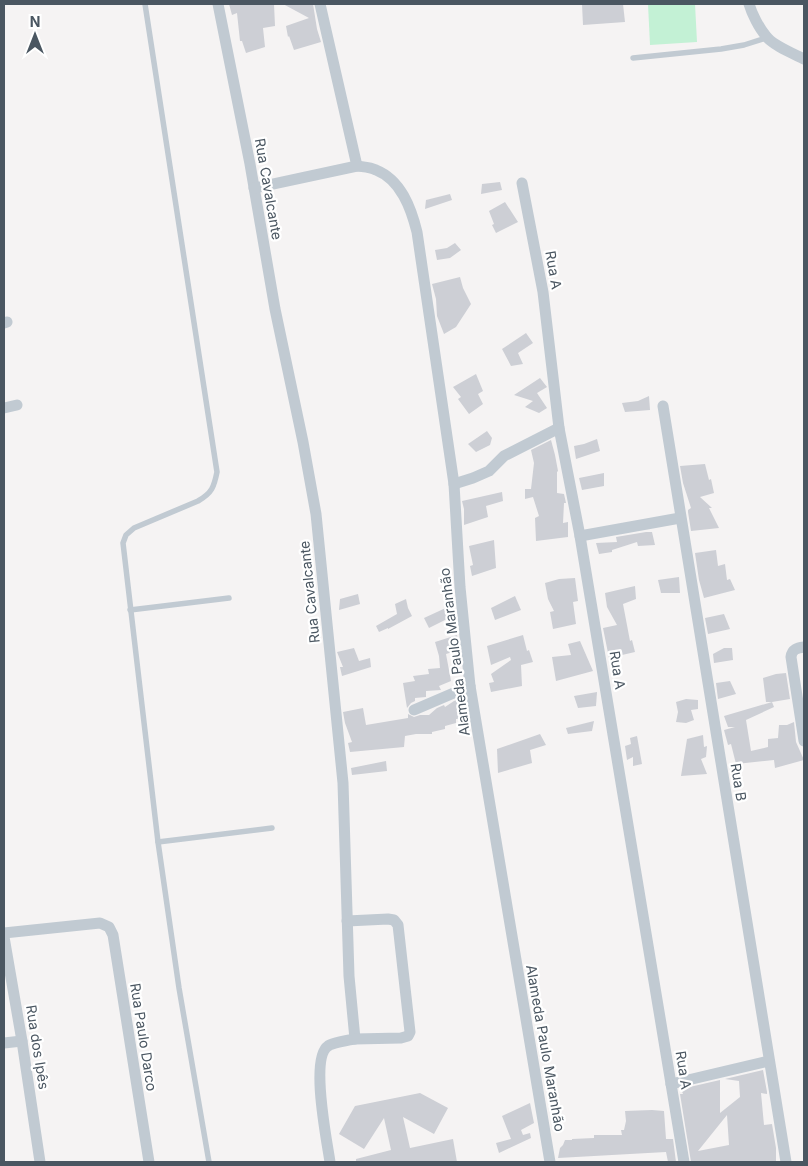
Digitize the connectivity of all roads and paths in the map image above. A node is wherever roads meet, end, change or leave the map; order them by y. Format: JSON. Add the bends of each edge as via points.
{"nodes":[{"id":1,"x":145,"y":4,"type":"edge"},
{"id":2,"x":218,"y":4,"type":"edge"},
{"id":3,"x":320,"y":4,"type":"edge"},
{"id":4,"x":749,"y":4,"type":"edge"},
{"id":5,"x":766,"y":38,"type":"junction"},
{"id":6,"x":633,"y":58,"type":"dead end"},
{"id":7,"x":804,"y":59,"type":"edge"},
{"id":8,"x":357,"y":166,"type":"junction"},
{"id":9,"x":522,"y":183,"type":"dead end"},
{"id":10,"x":254,"y":188,"type":"junction"},
{"id":11,"x":17,"y":406,"type":"dead end"},
{"id":12,"x":662,"y":406,"type":"dead end"},
{"id":13,"x":4,"y":408,"type":"edge"},
{"id":14,"x":559,"y":428,"type":"junction"},
{"id":15,"x":454,"y":484,"type":"junction"},
{"id":16,"x":680,"y":518,"type":"junction"},
{"id":17,"x":580,"y":536,"type":"junction"},
{"id":18,"x":229,"y":598,"type":"dead end"},
{"id":19,"x":130,"y":610,"type":"junction"},
{"id":20,"x":804,"y":647,"type":"edge"},
{"id":21,"x":470,"y":686,"type":"junction"},
{"id":22,"x":414,"y":710,"type":"dead end"},
{"id":23,"x":804,"y":741,"type":"edge"},
{"id":24,"x":272,"y":828,"type":"dead end"},
{"id":25,"x":158,"y":842,"type":"junction"},
{"id":26,"x":347,"y":921,"type":"junction"},
{"id":27,"x":4,"y":932,"type":"edge"},
{"id":28,"x":4,"y":937,"type":"edge"},
{"id":29,"x":354,"y":1039,"type":"junction"},
{"id":30,"x":22,"y":1040,"type":"junction"},
{"id":31,"x":4,"y":1043,"type":"edge"},
{"id":32,"x":769,"y":1061,"type":"junction"},
{"id":33,"x":671,"y":1084,"type":"junction"},
{"id":34,"x":40,"y":1162,"type":"edge"},
{"id":35,"x":149,"y":1162,"type":"edge"},
{"id":36,"x":210,"y":1162,"type":"edge"},
{"id":37,"x":330,"y":1162,"type":"edge"},
{"id":38,"x":550,"y":1162,"type":"edge"},
{"id":39,"x":684,"y":1162,"type":"edge"},
{"id":40,"x":786,"y":1162,"type":"edge"}],
"edges":[{"from":1,"to":19,"type":"lane","via":[[217,472],[212,490],[206,497],[134,528],[126,535],[123,543]]},
{"from":2,"to":10,"type":"street","name":"Rua Cavalcante"},
{"from":3,"to":8,"type":"street"},
{"from":4,"to":5,"type":"street"},
{"from":5,"to":6,"type":"lane","via":[[721,49]]},
{"from":5,"to":7,"type":"street"},
{"from":8,"to":10,"type":"street","name":"Alameda Paulo Maranhão"},
{"from":8,"to":15,"type":"street","name":"Alameda Paulo Maranhão","via":[[382,172],[394,182],[412,215]]},
{"from":9,"to":14,"type":"street","name":"Rua A","via":[[543,292]]},
{"from":10,"to":26,"type":"street","name":"Rua Cavalcante","via":[[316,514],[343,783]]},
{"from":11,"to":13,"type":"street"},
{"from":12,"to":16,"type":"street","name":"Rua B"},
{"from":14,"to":15,"type":"street","via":[[504,456],[489,471]]},
{"from":14,"to":17,"type":"street","name":"Rua A"},
{"from":15,"to":21,"type":"street","name":"Alameda Paulo Maranhão"},
{"from":16,"to":17,"type":"street"},
{"from":16,"to":32,"type":"street","name":"Rua B"},
{"from":17,"to":33,"type":"street","name":"Rua A"},
{"from":18,"to":19,"type":"lane"},
{"from":19,"to":25,"type":"lane"},
{"from":20,"to":23,"type":"street","via":[[794,650],[791,657]]},
{"from":21,"to":22,"type":"street"},
{"from":21,"to":38,"type":"street","name":"Alameda Paulo Maranhão"},
{"from":24,"to":25,"type":"lane"},
{"from":25,"to":36,"type":"lane","via":[[179,988]]},
{"from":26,"to":29,"type":"street","name":"Rua Cavalcante"},
{"from":26,"to":29,"type":"street","via":[[388,919],[398,925],[410,1032],[401,1038]]},
{"from":27,"to":35,"type":"street","name":"Rua Paulo Darco","via":[[100,923],[109,927],[113,935]]},
{"from":28,"to":30,"type":"street","name":"Rua dos Ipês"},
{"from":29,"to":37,"type":"street","via":[[329,1046],[322,1054],[322,1114]]},
{"from":30,"to":31,"type":"street"},
{"from":30,"to":34,"type":"street","name":"Rua dos Ipês"},
{"from":32,"to":33,"type":"street"},
{"from":32,"to":40,"type":"street","name":"Rua B"},
{"from":33,"to":39,"type":"street","name":"Rua A"}]}
